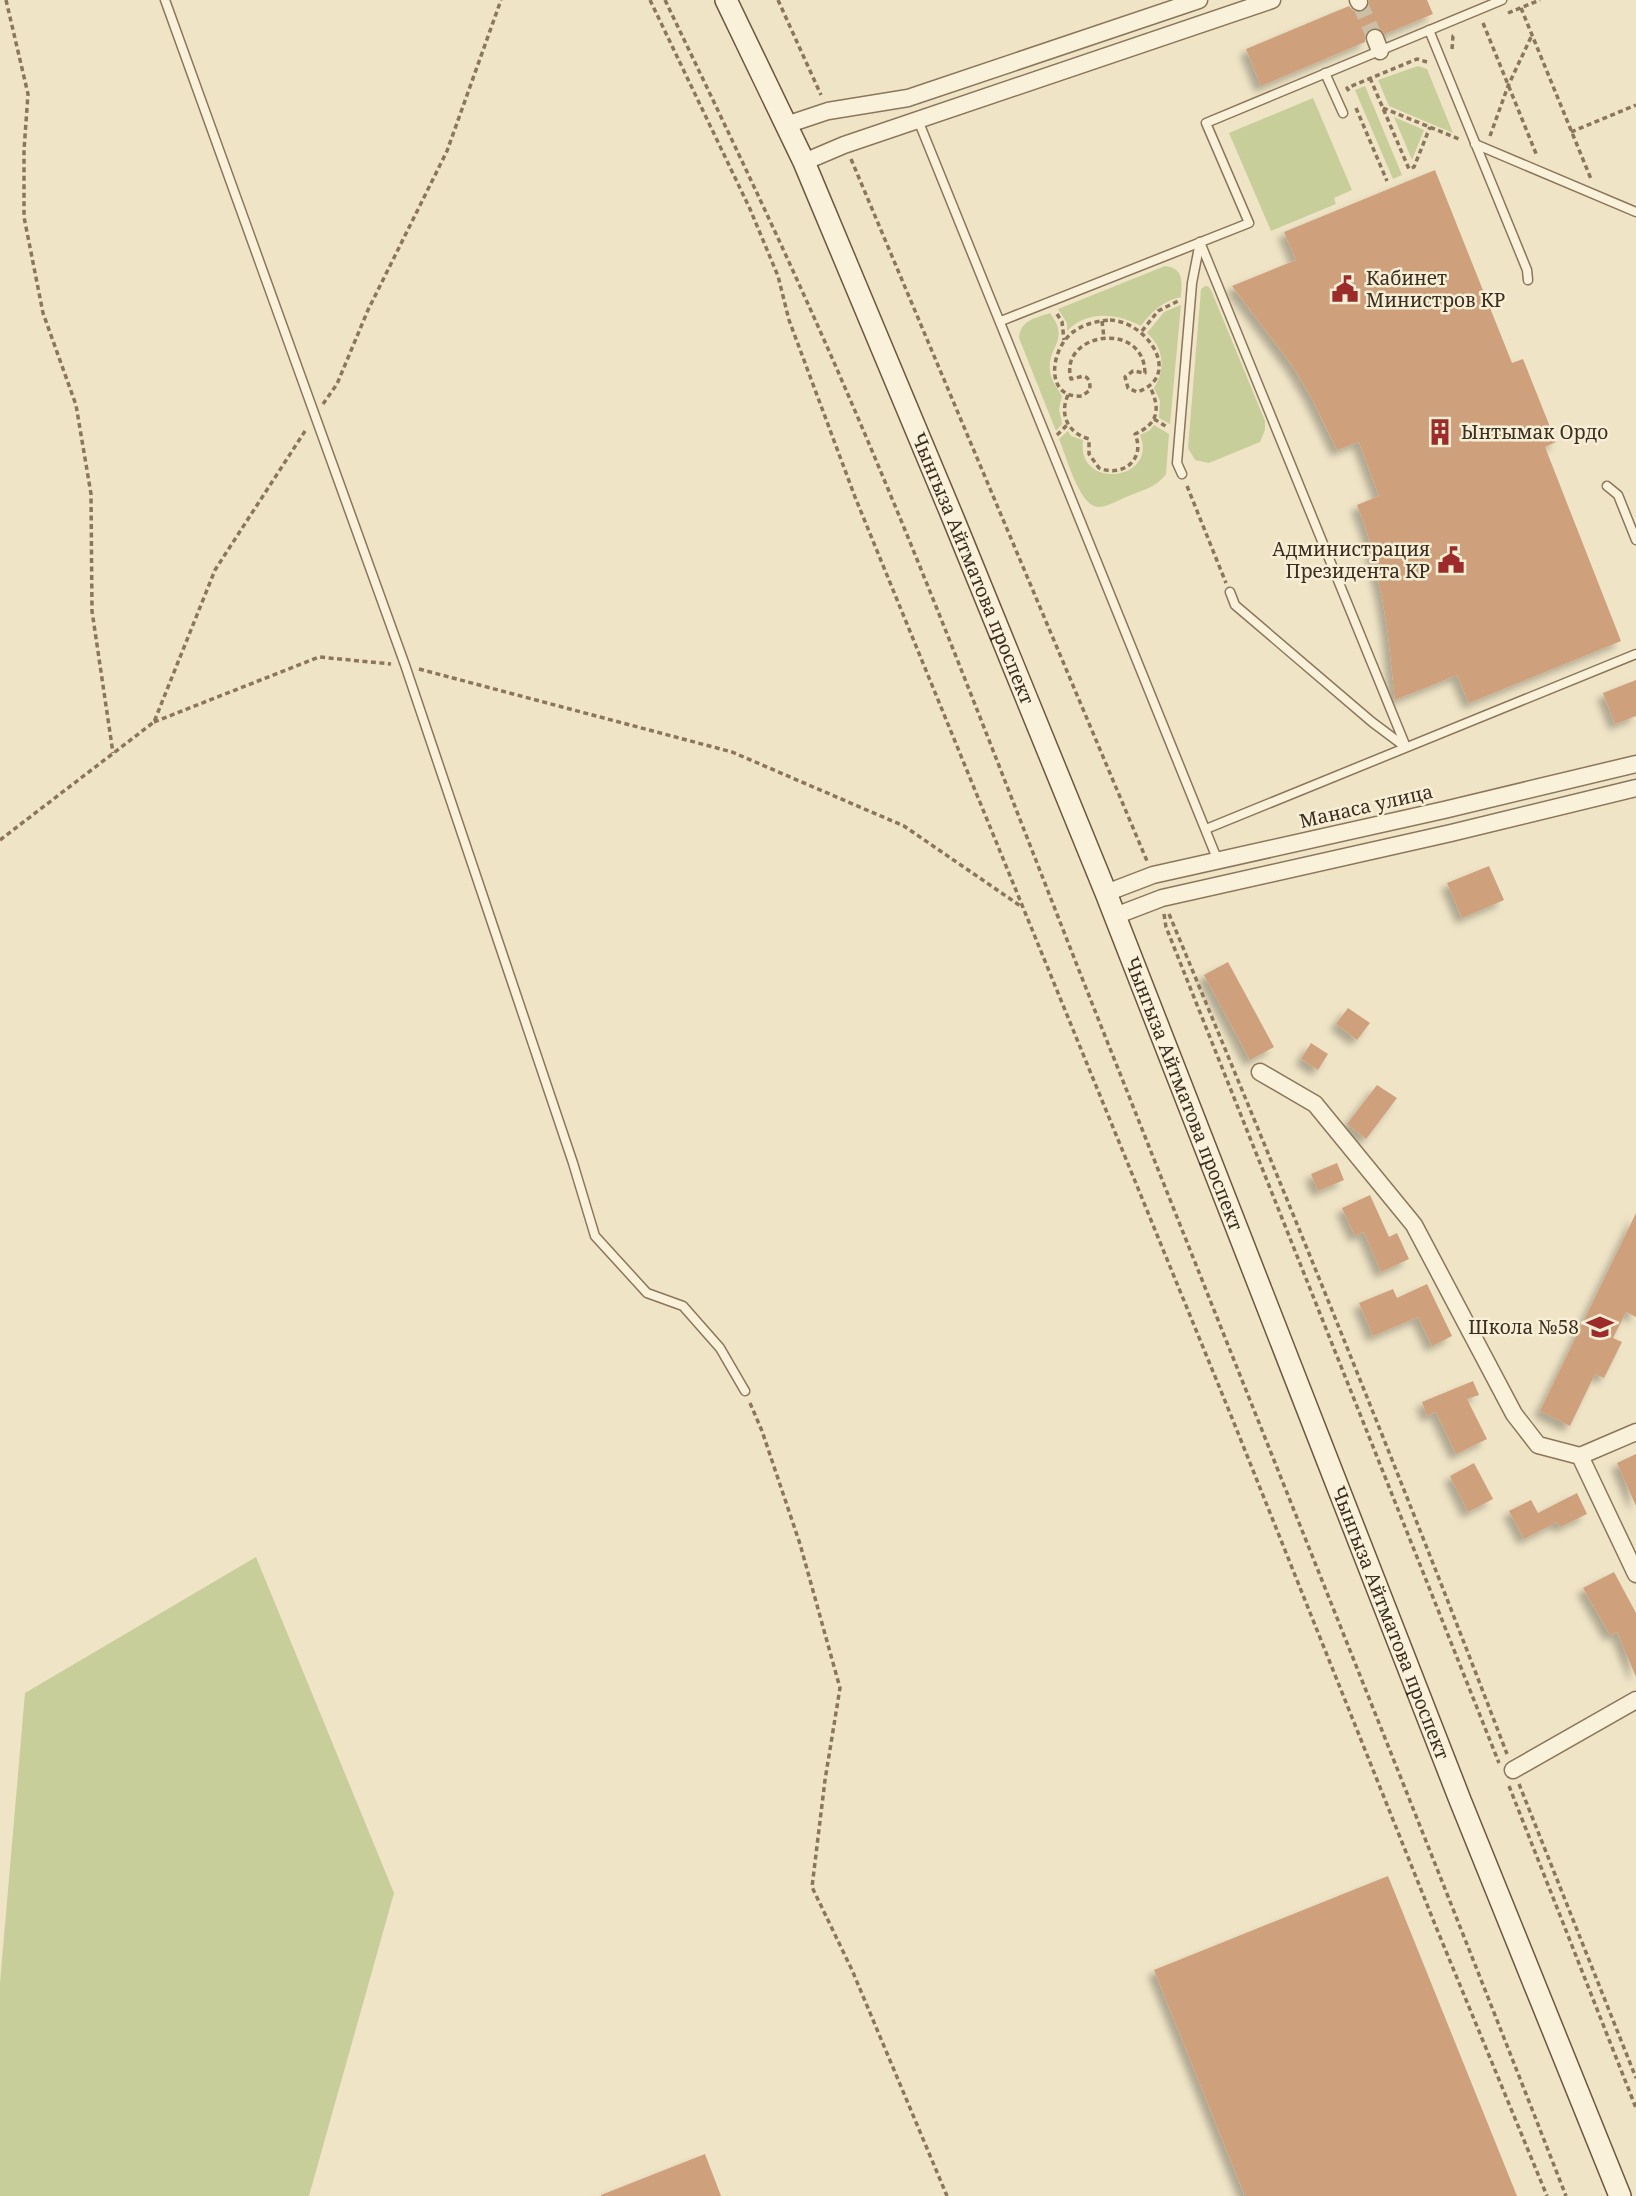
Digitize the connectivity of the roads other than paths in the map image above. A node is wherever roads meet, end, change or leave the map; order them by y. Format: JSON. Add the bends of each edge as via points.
{"nodes":[{"id":1,"x":165,"y":0,"type":"edge"},
{"id":2,"x":726,"y":0,"type":"edge"},
{"id":3,"x":1199,"y":0,"type":"edge"},
{"id":4,"x":1272,"y":0,"type":"edge"},
{"id":5,"x":1502,"y":0,"type":"edge"},
{"id":6,"x":1429,"y":30,"type":"junction"},
{"id":7,"x":1325,"y":73,"type":"junction"},
{"id":8,"x":908,"y":98,"type":"junction"},
{"id":9,"x":1343,"y":113,"type":"dead end"},
{"id":10,"x":918,"y":120,"type":"junction"},
{"id":11,"x":786,"y":125,"type":"junction"},
{"id":12,"x":1475,"y":144,"type":"junction"},
{"id":13,"x":804,"y":162,"type":"junction"},
{"id":14,"x":1636,"y":212,"type":"edge"},
{"id":15,"x":1200,"y":242,"type":"junction"},
{"id":16,"x":1528,"y":280,"type":"dead end"},
{"id":17,"x":1001,"y":321,"type":"junction"},
{"id":18,"x":1182,"y":474,"type":"road end"},
{"id":19,"x":1607,"y":486,"type":"dead end"},
{"id":20,"x":1636,"y":540,"type":"edge"},
{"id":21,"x":1230,"y":592,"type":"road end"},
{"id":22,"x":1636,"y":654,"type":"edge"},
{"id":23,"x":1406,"y":747,"type":"junction"},
{"id":24,"x":1636,"y":764,"type":"edge"},
{"id":25,"x":1636,"y":788,"type":"edge"},
{"id":26,"x":1206,"y":829,"type":"junction"},
{"id":27,"x":1218,"y":861,"type":"junction"},
{"id":28,"x":1106,"y":892,"type":"junction"},
{"id":29,"x":1115,"y":916,"type":"junction"},
{"id":30,"x":1260,"y":1072,"type":"dead end"},
{"id":31,"x":745,"y":1391,"type":"road end"},
{"id":32,"x":1636,"y":1432,"type":"edge"},
{"id":33,"x":1580,"y":1456,"type":"junction"},
{"id":34,"x":1636,"y":1574,"type":"edge"},
{"id":35,"x":1636,"y":1700,"type":"edge"},
{"id":36,"x":1507,"y":1773,"type":"road end"},
{"id":37,"x":1620,"y":2196,"type":"edge"}],
"edges":[{"from":1,"to":31,"type":"lane","via":[[405,665],[595,1236],[647,1293],[683,1306],[720,1348]]},
{"from":2,"to":11,"type":"main road","name":"Чынгыза Айтматова проспект"},
{"from":3,"to":8,"type":"street"},
{"from":4,"to":10,"type":"street"},
{"from":5,"to":6,"type":"lane"},
{"from":6,"to":7,"type":"lane","via":[[1377,44]]},
{"from":6,"to":12,"type":"lane"},
{"from":7,"to":9,"type":"lane"},
{"from":7,"to":15,"type":"lane","via":[[1206,123],[1249,223]]},
{"from":8,"to":10,"type":"street"},
{"from":8,"to":11,"type":"street","via":[[828,111]]},
{"from":10,"to":13,"type":"street"},
{"from":10,"to":17,"type":"lane"},
{"from":11,"to":13,"type":"main road","name":"Чынгыза Айтматова проспект"},
{"from":12,"to":14,"type":"lane"},
{"from":12,"to":16,"type":"lane"},
{"from":13,"to":28,"type":"main road","name":"Чынгыза Айтматова проспект"},
{"from":15,"to":17,"type":"lane"},
{"from":15,"to":18,"type":"lane","via":[[1178,463]]},
{"from":15,"to":23,"type":"lane"},
{"from":17,"to":26,"type":"lane"},
{"from":19,"to":20,"type":"lane","via":[[1618,495]]},
{"from":21,"to":23,"type":"lane","via":[[1235,605]]},
{"from":22,"to":23,"type":"lane"},
{"from":23,"to":26,"type":"lane"},
{"from":24,"to":27,"type":"street","name":"Манаса улица"},
{"from":25,"to":29,"type":"street","via":[[1162,898]]},
{"from":26,"to":27,"type":"lane"},
{"from":27,"to":28,"type":"street","name":"Манаса улица","via":[[1153,875]]},
{"from":28,"to":29,"type":"main road","name":"Чынгыза Айтматова проспект"},
{"from":29,"to":37,"type":"main road","name":"Чынгыза Айтматова проспект","via":[[1460,1800]]},
{"from":30,"to":33,"type":"street","via":[[1315,1104],[1414,1225],[1514,1414],[1538,1445]]},
{"from":32,"to":33,"type":"street"},
{"from":33,"to":34,"type":"street"},
{"from":35,"to":36,"type":"street"}]}
